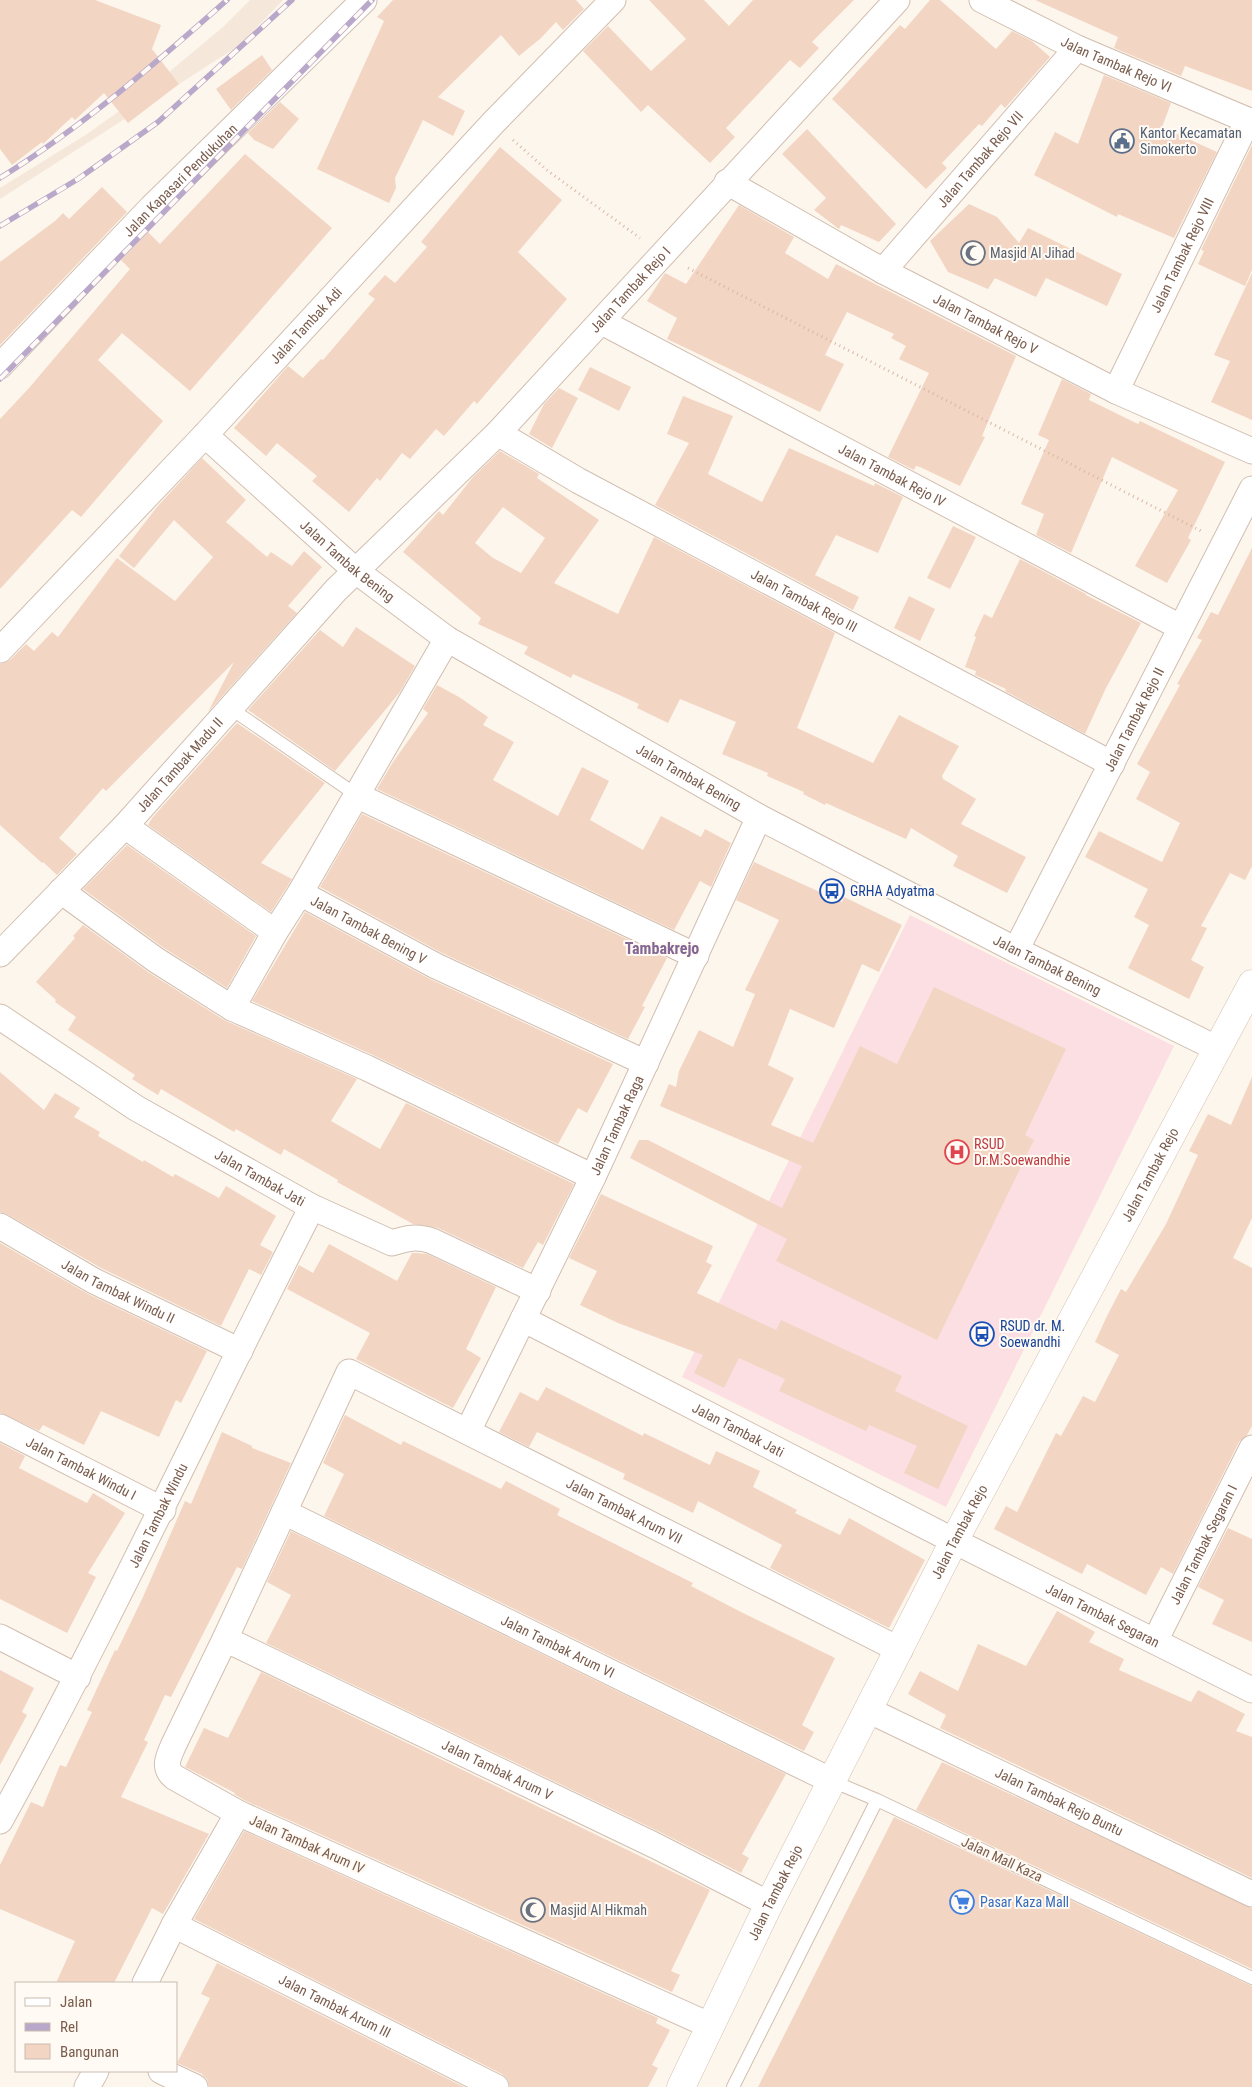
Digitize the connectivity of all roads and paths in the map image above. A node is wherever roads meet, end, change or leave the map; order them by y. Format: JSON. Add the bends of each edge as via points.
{"nodes":[{"id":1,"x":364,"y":0,"type":"edge"},
{"id":2,"x":613,"y":0,"type":"edge"},
{"id":3,"x":896,"y":0,"type":"edge"},
{"id":4,"x":982,"y":0,"type":"edge"},
{"id":5,"x":1077,"y":48,"type":"junction"},
{"id":6,"x":1250,"y":121,"type":"edge"},
{"id":7,"x":494,"y":123,"type":"junction"},
{"id":8,"x":727,"y":182,"type":"junction"},
{"id":9,"x":663,"y":255,"type":"junction"},
{"id":10,"x":883,"y":271,"type":"junction"},
{"id":11,"x":602,"y":322,"type":"junction"},
{"id":12,"x":0,"y":366,"type":"edge"},
{"id":13,"x":1116,"y":391,"type":"junction"},
{"id":14,"x":498,"y":433,"type":"junction"},
{"id":15,"x":206,"y":435,"type":"junction"},
{"id":16,"x":1252,"y":451,"type":"edge"},
{"id":17,"x":1252,"y":489,"type":"edge"},
{"id":18,"x":1223,"y":542,"type":"junction"},
{"id":19,"x":356,"y":571,"type":"junction"},
{"id":20,"x":1180,"y":627,"type":"junction"},
{"id":21,"x":447,"y":639,"type":"junction"},
{"id":22,"x":0,"y":650,"type":"edge"},
{"id":23,"x":230,"y":708,"type":"junction"},
{"id":24,"x":1112,"y":764,"type":"junction"},
{"id":25,"x":358,"y":796,"type":"junction"},
{"id":26,"x":759,"y":817,"type":"junction"},
{"id":27,"x":125,"y":826,"type":"junction"},
{"id":28,"x":61,"y":891,"type":"junction"},
{"id":29,"x":300,"y":894,"type":"junction"},
{"id":30,"x":275,"y":932,"type":"junction"},
{"id":31,"x":1016,"y":950,"type":"junction"},
{"id":32,"x":0,"y":954,"type":"edge"},
{"id":33,"x":696,"y":956,"type":"junction"},
{"id":34,"x":1252,"y":984,"type":"edge"},
{"id":35,"x":232,"y":1008,"type":"junction"},
{"id":36,"x":0,"y":1017,"type":"edge"},
{"id":37,"x":1218,"y":1049,"type":"junction"},
{"id":38,"x":646,"y":1063,"type":"junction"},
{"id":39,"x":593,"y":1177,"type":"junction"},
{"id":40,"x":312,"y":1207,"type":"junction"},
{"id":41,"x":0,"y":1226,"type":"edge"},
{"id":42,"x":538,"y":1291,"type":"junction"},
{"id":43,"x":523,"y":1319,"type":"junction"},
{"id":44,"x":240,"y":1351,"type":"junction"},
{"id":45,"x":350,"y":1372,"type":"joint"},
{"id":46,"x":0,"y":1427,"type":"edge"},
{"id":47,"x":468,"y":1431,"type":"junction"},
{"id":48,"x":1252,"y":1448,"type":"edge"},
{"id":49,"x":163,"y":1510,"type":"junction"},
{"id":50,"x":284,"y":1512,"type":"junction"},
{"id":51,"x":954,"y":1541,"type":"junction"},
{"id":52,"x":0,"y":1636,"type":"edge"},
{"id":53,"x":225,"y":1639,"type":"junction"},
{"id":54,"x":1155,"y":1641,"type":"junction"},
{"id":55,"x":900,"y":1650,"type":"junction"},
{"id":56,"x":78,"y":1677,"type":"junction"},
{"id":57,"x":1252,"y":1690,"type":"edge"},
{"id":58,"x":868,"y":1710,"type":"junction"},
{"id":59,"x":832,"y":1781,"type":"junction"},
{"id":60,"x":9,"y":1784,"type":"edge"},
{"id":61,"x":877,"y":1800,"type":"junction"},
{"id":62,"x":238,"y":1813,"type":"junction"},
{"id":63,"x":0,"y":1821,"type":"edge"},
{"id":64,"x":1252,"y":1894,"type":"edge"},
{"id":65,"x":769,"y":1904,"type":"junction"},
{"id":66,"x":174,"y":1925,"type":"junction"},
{"id":67,"x":1252,"y":1978,"type":"edge"},
{"id":68,"x":146,"y":1982,"type":"edge"},
{"id":69,"x":711,"y":2026,"type":"junction"},
{"id":70,"x":746,"y":2062,"type":"junction"},
{"id":71,"x":95,"y":2072,"type":"edge"},
{"id":72,"x":163,"y":2072,"type":"edge"},
{"id":73,"x":87,"y":2087,"type":"edge"},
{"id":74,"x":195,"y":2087,"type":"edge"},
{"id":75,"x":496,"y":2087,"type":"edge"},
{"id":76,"x":681,"y":2087,"type":"edge"},
{"id":77,"x":734,"y":2087,"type":"edge"},
{"id":78,"x":743,"y":2087,"type":"edge"}],
"edges":[{"from":1,"to":12,"type":"street","name":"Jalan Kapasari Pendukuhan","via":[[152,207]]},
{"from":2,"to":7,"type":"street","name":"Jalan Tambak Adi"},
{"from":3,"to":8,"type":"street","name":"Jalan Tambak Rejo I"},
{"from":4,"to":5,"type":"street","name":"Jalan Tambak Rejo VI"},
{"from":5,"to":6,"type":"street","name":"Jalan Tambak Rejo VI"},
{"from":5,"to":10,"type":"street","name":"Jalan Tambak Rejo VII"},
{"from":6,"to":13,"type":"street","name":"Jalan Tambak Rejo VIII"},
{"from":7,"to":9,"type":"path","via":[[548,171]]},
{"from":7,"to":15,"type":"street","name":"Jalan Tambak Adi"},
{"from":8,"to":9,"type":"street","name":"Jalan Tambak Rejo I"},
{"from":8,"to":10,"type":"street","name":"Jalan Tambak Rejo V"},
{"from":9,"to":11,"type":"street","name":"Jalan Tambak Rejo I"},
{"from":9,"to":18,"type":"path"},
{"from":10,"to":13,"type":"street","name":"Jalan Tambak Rejo V"},
{"from":11,"to":14,"type":"street","name":"Jalan Tambak Rejo I"},
{"from":11,"to":20,"type":"street","name":"Jalan Tambak Rejo IV"},
{"from":13,"to":16,"type":"street","name":"Jalan Tambak Rejo V"},
{"from":14,"to":19,"type":"street","name":"Jalan Tambak Rejo I"},
{"from":14,"to":24,"type":"street","name":"Jalan Tambak Rejo III","via":[[578,481]]},
{"from":15,"to":19,"type":"street","name":"Jalan Tambak Bening"},
{"from":15,"to":22,"type":"street","name":"Jalan Tambak Adi"},
{"from":17,"to":18,"type":"street","name":"Jalan Tambak Rejo II"},
{"from":18,"to":20,"type":"street","name":"Jalan Tambak Rejo II"},
{"from":19,"to":21,"type":"street","name":"Jalan Tambak Bening"},
{"from":19,"to":23,"type":"street","name":"Jalan Tambak Madu II"},
{"from":20,"to":24,"type":"street","name":"Jalan Tambak Rejo II"},
{"from":21,"to":25,"type":"street"},
{"from":21,"to":26,"type":"street","name":"Jalan Tambak Bening"},
{"from":23,"to":25,"type":"lane"},
{"from":23,"to":27,"type":"street","name":"Jalan Tambak Madu II"},
{"from":24,"to":31,"type":"street","name":"Jalan Tambak Rejo II"},
{"from":25,"to":29,"type":"street"},
{"from":25,"to":33,"type":"street"},
{"from":26,"to":31,"type":"street","name":"Jalan Tambak Bening"},
{"from":26,"to":33,"type":"street","name":"Jalan Tambak Raga"},
{"from":27,"to":28,"type":"street","name":"Jalan Tambak Madu II"},
{"from":27,"to":30,"type":"street"},
{"from":28,"to":32,"type":"street","name":"Jalan Tambak Madu II"},
{"from":28,"to":35,"type":"street","via":[[156,960]]},
{"from":29,"to":30,"type":"street","name":"Jalan Tambak Bening V"},
{"from":29,"to":38,"type":"street","name":"Jalan Tambak Bening V","via":[[436,966]]},
{"from":30,"to":35,"type":"street","name":"Jalan Tambak Bening V"},
{"from":31,"to":37,"type":"street","name":"Jalan Tambak Bening"},
{"from":33,"to":38,"type":"street","name":"Jalan Tambak Raga"},
{"from":34,"to":37,"type":"street","name":"Jalan Tambak Rejo"},
{"from":35,"to":39,"type":"street"},
{"from":36,"to":40,"type":"street","name":"Jalan Tambak Jati","via":[[136,1108]]},
{"from":37,"to":51,"type":"street","name":"Jalan Tambak Rejo"},
{"from":38,"to":39,"type":"street","name":"Jalan Tambak Raga"},
{"from":39,"to":42,"type":"street","name":"Jalan Tambak Raga"},
{"from":40,"to":42,"type":"street","name":"Jalan Tambak Jati","via":[[392,1243],[420,1237],[432,1241]]},
{"from":40,"to":44,"type":"street","name":"Jalan Tambak Windu"},
{"from":41,"to":44,"type":"street","name":"Jalan Tambak Windu II","via":[[94,1281]]},
{"from":42,"to":43,"type":"street","name":"Jalan Tambak Raga"},
{"from":43,"to":47,"type":"street","name":"Jalan Tambak Raga"},
{"from":43,"to":51,"type":"street","name":"Jalan Tambak Jati"},
{"from":44,"to":49,"type":"street","name":"Jalan Tambak Windu"},
{"from":45,"to":47,"type":"street","name":"Jalan Tambak Arum VII"},
{"from":45,"to":50,"type":"street","name":"Jalan Tambak Arum IV"},
{"from":46,"to":49,"type":"street","name":"Jalan Tambak Windu I"},
{"from":47,"to":55,"type":"street","name":"Jalan Tambak Arum VII"},
{"from":48,"to":54,"type":"street","name":"Jalan Tambak Segaran I"},
{"from":49,"to":56,"type":"street","name":"Jalan Tambak Windu"},
{"from":50,"to":53,"type":"street","name":"Jalan Tambak Arum IV"},
{"from":50,"to":59,"type":"street","name":"Jalan Tambak Arum VI"},
{"from":51,"to":54,"type":"street","name":"Jalan Tambak Segaran"},
{"from":51,"to":55,"type":"street","name":"Jalan Tambak Rejo"},
{"from":52,"to":56,"type":"street"},
{"from":53,"to":62,"type":"street","name":"Jalan Tambak Arum IV","via":[[174,1744],[167,1767],[174,1777]]},
{"from":53,"to":65,"type":"street","name":"Jalan Tambak Arum V","via":[[656,1846]]},
{"from":54,"to":57,"type":"street","name":"Jalan Tambak Segaran"},
{"from":55,"to":58,"type":"street","name":"Jalan Tambak Rejo"},
{"from":56,"to":60,"type":"street","name":"Jalan Tambak Windu"},
{"from":58,"to":59,"type":"street","name":"Jalan Tambak Rejo"},
{"from":58,"to":64,"type":"street","name":"Jalan Tambak Rejo Buntu"},
{"from":59,"to":61,"type":"lane","name":"Jalan Mall Kaza"},
{"from":59,"to":65,"type":"street","name":"Jalan Tambak Rejo"},
{"from":60,"to":63,"type":"street","name":"Jalan Tambak Windu"},
{"from":61,"to":67,"type":"lane","name":"Jalan Mall Kaza"},
{"from":61,"to":70,"type":"lane"},
{"from":62,"to":66,"type":"street"},
{"from":62,"to":69,"type":"street","name":"Jalan Tambak Arum IV"},
{"from":65,"to":69,"type":"street","name":"Jalan Tambak Rejo"},
{"from":66,"to":68,"type":"street"},
{"from":66,"to":75,"type":"street","name":"Jalan Tambak Arum III"},
{"from":69,"to":76,"type":"street","name":"Jalan Tambak Rejo"},
{"from":70,"to":77,"type":"lane"},
{"from":70,"to":78,"type":"lane"},
{"from":71,"to":73,"type":"street"},
{"from":72,"to":74,"type":"street"}]}
